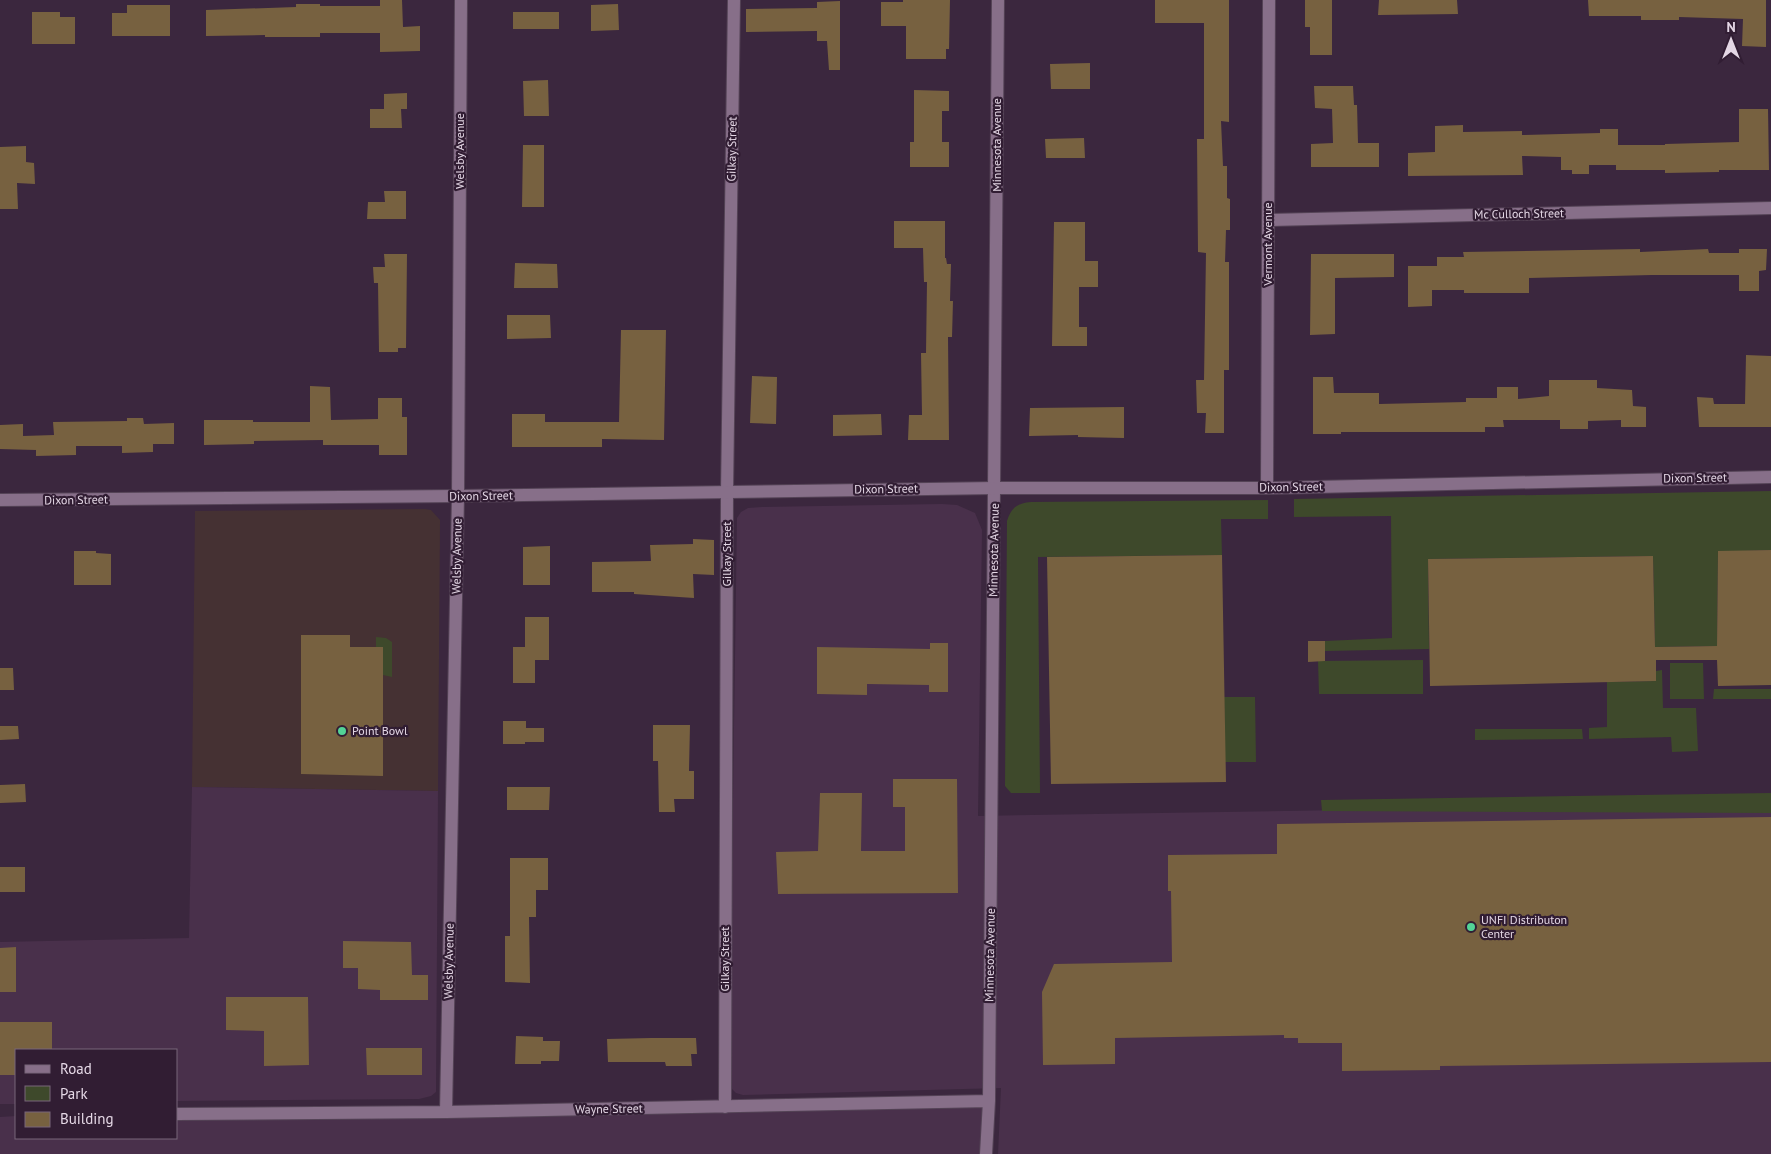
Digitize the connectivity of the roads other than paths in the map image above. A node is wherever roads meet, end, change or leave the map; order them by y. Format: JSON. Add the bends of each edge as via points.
{"nodes":[{"id":1,"x":461,"y":0,"type":"edge"},
{"id":2,"x":734,"y":0,"type":"edge"},
{"id":3,"x":998,"y":0,"type":"edge"},
{"id":4,"x":1269,"y":0,"type":"edge"},
{"id":5,"x":1771,"y":208,"type":"edge"},
{"id":6,"x":1268,"y":220,"type":"junction"},
{"id":7,"x":1771,"y":476,"type":"edge"},
{"id":8,"x":994,"y":488,"type":"junction"},
{"id":9,"x":1267,"y":488,"type":"junction"},
{"id":10,"x":727,"y":492,"type":"junction"},
{"id":11,"x":458,"y":496,"type":"junction"},
{"id":12,"x":0,"y":500,"type":"edge"},
{"id":13,"x":989,"y":1101,"type":"junction"},
{"id":14,"x":724,"y":1107,"type":"junction"},
{"id":15,"x":446,"y":1112,"type":"junction"},
{"id":16,"x":178,"y":1114,"type":"edge"},
{"id":17,"x":986,"y":1154,"type":"edge"}],
"edges":[{"from":1,"to":11,"type":"street","name":"Welsby Avenue"},
{"from":2,"to":10,"type":"street","name":"Gilkay Street"},
{"from":3,"to":8,"type":"street","name":"Minnesota Avenue"},
{"from":4,"to":6,"type":"street","name":"Vermont Avenue"},
{"from":5,"to":6,"type":"street","name":"Mc Culloch Street"},
{"from":6,"to":9,"type":"street","name":"Vermont Avenue"},
{"from":7,"to":9,"type":"street","name":"Dixon Street"},
{"from":8,"to":9,"type":"street","name":"Dixon Street"},
{"from":8,"to":10,"type":"street","name":"Dixon Street"},
{"from":8,"to":13,"type":"street","name":"Minnesota Avenue"},
{"from":10,"to":11,"type":"street","name":"Dixon Street"},
{"from":10,"to":14,"type":"street","name":"Gilkay Street"},
{"from":11,"to":12,"type":"street","name":"Dixon Street"},
{"from":11,"to":15,"type":"street","name":"Welsby Avenue"},
{"from":13,"to":14,"type":"street","name":"Wayne Street"},
{"from":13,"to":17,"type":"street"},
{"from":14,"to":15,"type":"street","name":"Wayne Street"},
{"from":15,"to":16,"type":"street","name":"Wayne Street"}]}
